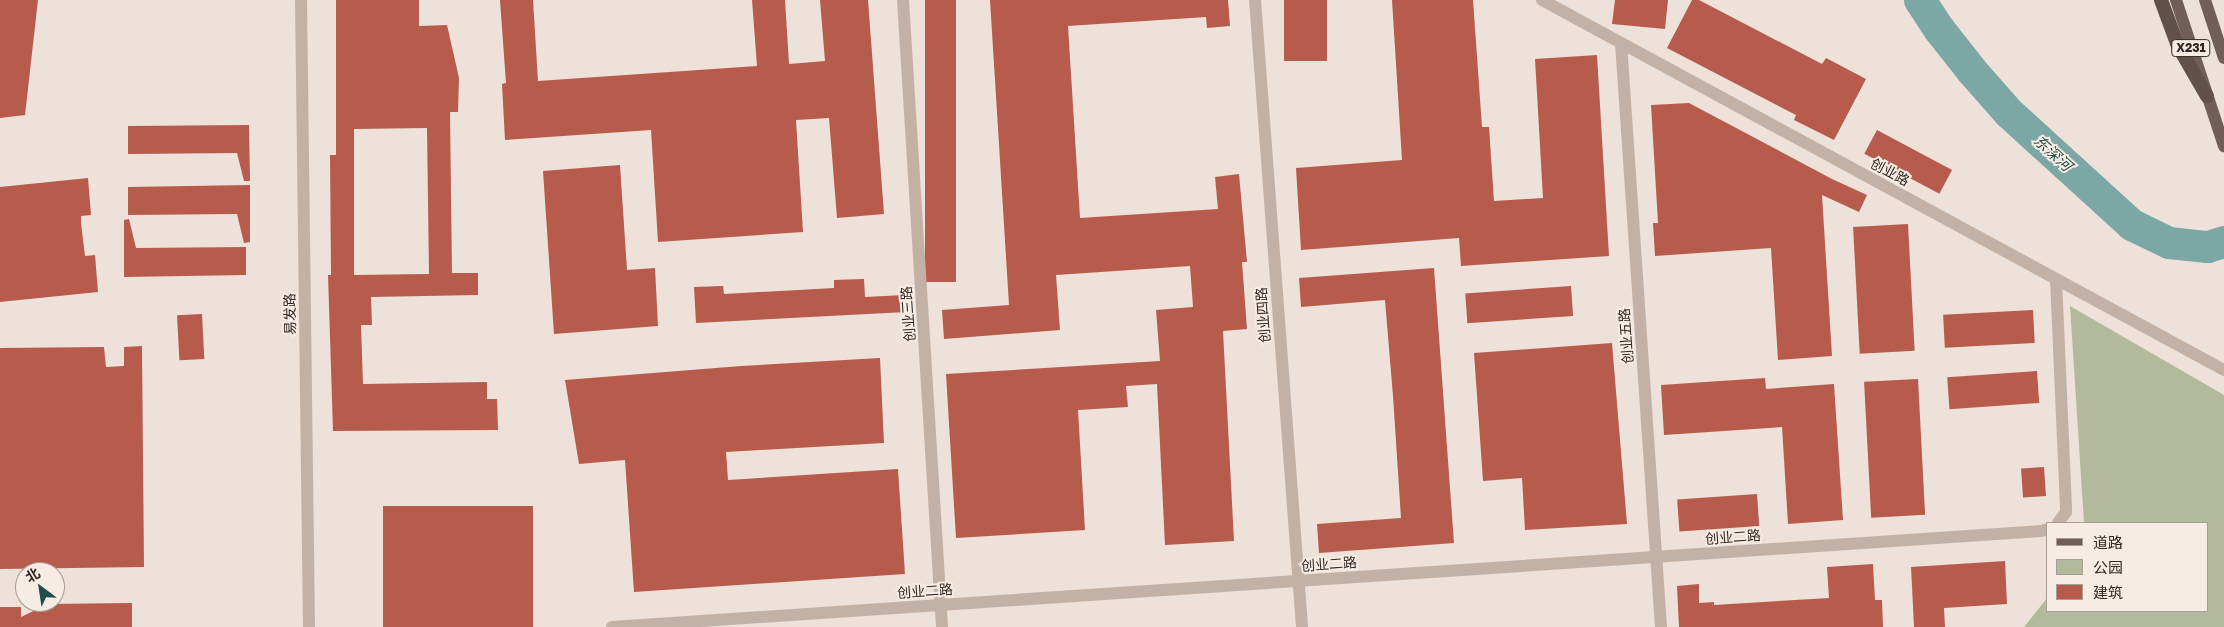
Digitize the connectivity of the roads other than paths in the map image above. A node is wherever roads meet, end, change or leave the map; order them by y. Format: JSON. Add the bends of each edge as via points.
{"nodes":[{"id":1,"x":301,"y":0,"type":"edge"},
{"id":2,"x":903,"y":0,"type":"edge"},
{"id":3,"x":1255,"y":0,"type":"edge"},
{"id":4,"x":1542,"y":0,"type":"edge"},
{"id":5,"x":2161,"y":0,"type":"edge"},
{"id":6,"x":2176,"y":0,"type":"edge"},
{"id":7,"x":2204,"y":0,"type":"edge"},
{"id":8,"x":1621,"y":43,"type":"junction"},
{"id":9,"x":2224,"y":58,"type":"edge"},
{"id":10,"x":2207,"y":96,"type":"junction"},
{"id":11,"x":2224,"y":146,"type":"edge"},
{"id":12,"x":2056,"y":278,"type":"junction"},
{"id":13,"x":2224,"y":370,"type":"edge"},
{"id":14,"x":2059,"y":522,"type":"edge"},
{"id":15,"x":2046,"y":530,"type":"edge"},
{"id":16,"x":1656,"y":557,"type":"junction"},
{"id":17,"x":1298,"y":581,"type":"junction"},
{"id":18,"x":941,"y":605,"type":"junction"},
{"id":19,"x":309,"y":627,"type":"edge"},
{"id":20,"x":612,"y":627,"type":"edge"},
{"id":21,"x":942,"y":627,"type":"edge"},
{"id":22,"x":1302,"y":627,"type":"edge"},
{"id":23,"x":1661,"y":627,"type":"edge"}],
"edges":[{"from":1,"to":19,"type":"street","name":"易发路"},
{"from":2,"to":18,"type":"street","name":"创业三路"},
{"from":3,"to":17,"type":"street","name":"创业四路"},
{"from":4,"to":8,"type":"street","name":"创业路"},
{"from":5,"to":10,"type":"highway","via":[[2178,46]]},
{"from":6,"to":10,"type":"main road","number":"X231"},
{"from":7,"to":9,"type":"main road","number":"X231"},
{"from":8,"to":12,"type":"street","name":"创业路"},
{"from":8,"to":16,"type":"street","name":"创业五路"},
{"from":10,"to":11,"type":"main road","number":"X231"},
{"from":12,"to":13,"type":"street","name":"创业路"},
{"from":12,"to":14,"type":"street","via":[[2066,512]]},
{"from":15,"to":16,"type":"street","name":"创业二路"},
{"from":16,"to":17,"type":"street","name":"创业二路"},
{"from":16,"to":23,"type":"street","name":"创业五路"},
{"from":17,"to":18,"type":"street","name":"创业二路"},
{"from":17,"to":22,"type":"street","name":"创业四路"},
{"from":18,"to":20,"type":"street","name":"创业二路"},
{"from":18,"to":21,"type":"street","name":"创业三路"}]}
